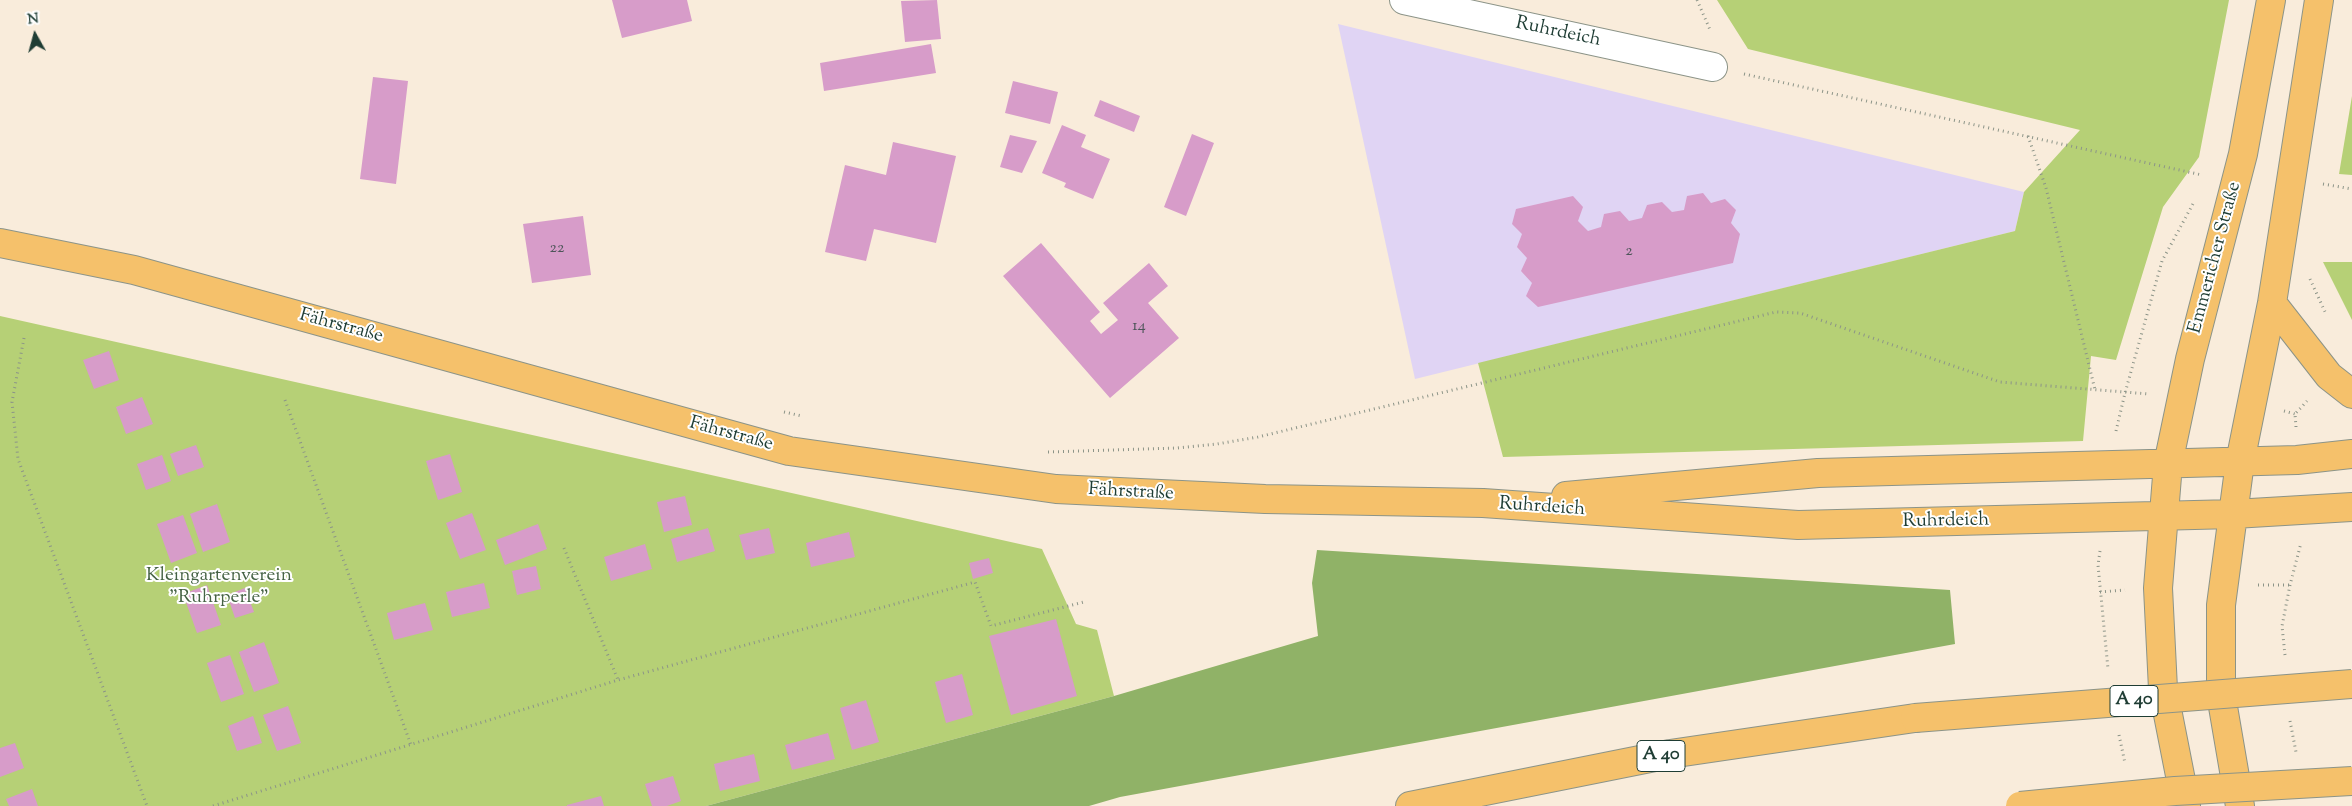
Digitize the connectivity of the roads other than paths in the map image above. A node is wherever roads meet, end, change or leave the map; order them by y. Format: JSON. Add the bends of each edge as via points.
{"nodes":[{"id":1,"x":1404,"y":0,"type":"edge"},
{"id":2,"x":2318,"y":0,"type":"edge"},
{"id":3,"x":2269,"y":13,"type":"edge"},
{"id":4,"x":1713,"y":67,"type":"road end"},
{"id":5,"x":0,"y":243,"type":"edge"},
{"id":6,"x":2272,"y":303,"type":"junction"},
{"id":7,"x":2352,"y":394,"type":"edge"},
{"id":8,"x":2352,"y":454,"type":"edge"},
{"id":9,"x":2240,"y":462,"type":"junction"},
{"id":10,"x":2168,"y":464,"type":"junction"},
{"id":11,"x":1483,"y":503,"type":"junction"},
{"id":12,"x":2352,"y":507,"type":"edge"},
{"id":13,"x":2234,"y":514,"type":"junction"},
{"id":14,"x":2163,"y":516,"type":"junction"},
{"id":15,"x":2352,"y":684,"type":"edge"},
{"id":16,"x":2352,"y":781,"type":"edge"},
{"id":17,"x":1410,"y":806,"type":"edge"},
{"id":18,"x":2020,"y":806,"type":"edge"},
{"id":19,"x":2186,"y":806,"type":"edge"},
{"id":20,"x":2240,"y":806,"type":"edge"}],
"edges":[{"from":1,"to":4,"type":"street","name":"Ruhrdeich"},
{"from":2,"to":6,"type":"main road"},
{"from":3,"to":10,"type":"main road","name":"Emmericher Straße","via":[[2243,154],[2190,359]]},
{"from":5,"to":11,"type":"main road","name":"Fährstraße","via":[[134,270],[790,450],[1056,489],[1265,499]]},
{"from":6,"to":7,"type":"main road","via":[[2329,376]]},
{"from":6,"to":9,"type":"main road"},
{"from":8,"to":9,"type":"main road","name":"Ruhrdeich"},
{"from":9,"to":10,"type":"main road","name":"Ruhrdeich"},
{"from":9,"to":13,"type":"main road"},
{"from":10,"to":11,"type":"main road","name":"Ruhrdeich","via":[[1818,473]]},
{"from":10,"to":14,"type":"main road","name":"Emmericher Straße"},
{"from":11,"to":14,"type":"main road","name":"Ruhrdeich","via":[[1798,525]]},
{"from":12,"to":13,"type":"main road","name":"Ruhrdeich"},
{"from":13,"to":14,"type":"main road","name":"Ruhrdeich"},
{"from":13,"to":20,"type":"main road","via":[[2221,605],[2220,694]]},
{"from":14,"to":19,"type":"main road","name":"Emmericher Straße","via":[[2158,588],[2163,689]]},
{"from":15,"to":17,"type":"main road","number":"A 40","bridge":true,"via":[[1915,718],[1670,754]]},
{"from":16,"to":18,"type":"main road","bridge":true,"via":[[2175,791]]}]}
